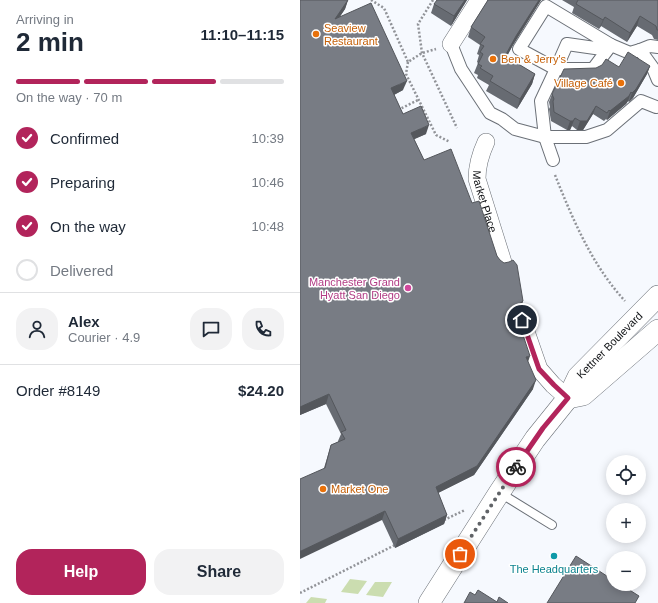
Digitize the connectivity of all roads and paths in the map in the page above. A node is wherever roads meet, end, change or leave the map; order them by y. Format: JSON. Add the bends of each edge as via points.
{"nodes":[{"id":1,"x":372,"y":0,"type":"edge"},
{"id":2,"x":433,"y":0,"type":"edge"},
{"id":3,"x":479,"y":0,"type":"edge"},
{"id":4,"x":546,"y":3,"type":"edge"},
{"id":5,"x":451,"y":44,"type":"junction"},
{"id":6,"x":658,"y":47,"type":"edge"},
{"id":7,"x":609,"y":48,"type":"junction"},
{"id":8,"x":640,"y":50,"type":"junction"},
{"id":9,"x":422,"y":53,"type":"junction"},
{"id":10,"x":408,"y":62,"type":"junction"},
{"id":11,"x":556,"y":69,"type":"junction"},
{"id":12,"x":658,"y":80,"type":"edge"},
{"id":13,"x":418,"y":100,"type":"junction"},
{"id":14,"x":657,"y":107,"type":"edge"},
{"id":15,"x":394,"y":112,"type":"edge"},
{"id":16,"x":457,"y":128,"type":"dead end"},
{"id":17,"x":545,"y":137,"type":"junction"},
{"id":18,"x":450,"y":142,"type":"dead end"},
{"id":19,"x":486,"y":142,"type":"dead end"},
{"id":20,"x":552,"y":160,"type":"dead end"},
{"id":21,"x":555,"y":175,"type":"dead end"},
{"id":22,"x":503,"y":262,"type":"edge"},
{"id":23,"x":658,"y":296,"type":"edge"},
{"id":24,"x":627,"y":303,"type":"dead end"},
{"id":25,"x":522,"y":320,"type":"dead end"},
{"id":26,"x":658,"y":330,"type":"edge"},
{"id":27,"x":568,"y":398,"type":"junction"},
{"id":28,"x":499,"y":492,"type":"junction"},
{"id":29,"x":468,"y":508,"type":"dead end"},
{"id":30,"x":442,"y":521,"type":"edge"},
{"id":31,"x":552,"y":525,"type":"dead end"},
{"id":32,"x":399,"y":543,"type":"edge"},
{"id":33,"x":300,"y":593,"type":"edge"},
{"id":34,"x":429,"y":603,"type":"edge"}],
"edges":[{"from":1,"to":10,"type":"path","via":[[384,8]]},
{"from":2,"to":9,"type":"path","via":[[418,24]]},
{"from":3,"to":5,"type":"street"},
{"from":4,"to":7,"type":"street"},
{"from":4,"to":11,"type":"street","via":[[519,49]]},
{"from":5,"to":9,"type":"path"},
{"from":5,"to":17,"type":"street","via":[[461,69],[490,113],[515,129]]},
{"from":6,"to":8,"type":"street","via":[[650,46]]},
{"from":7,"to":8,"type":"street","via":[[630,53]]},
{"from":7,"to":11,"type":"street","via":[[593,69]]},
{"from":7,"to":11,"type":"street","via":[[567,44]]},
{"from":8,"to":12,"type":"street"},
{"from":9,"to":10,"type":"path"},
{"from":9,"to":16,"type":"path"},
{"from":10,"to":13,"type":"path","via":[[406,74]]},
{"from":11,"to":17,"type":"street","via":[[541,100]]},
{"from":13,"to":15,"type":"path"},
{"from":13,"to":18,"type":"path","via":[[436,135]]},
{"from":14,"to":17,"type":"street","via":[[641,101],[607,130],[586,137]]},
{"from":17,"to":20,"type":"street"},
{"from":19,"to":22,"type":"street","name":"Market Place","via":[[477,168],[477,179]]},
{"from":21,"to":24,"type":"path","via":[[583,240]]},
{"from":23,"to":27,"type":"street","name":"Kettner Boulevard","via":[[578,377]]},
{"from":25,"to":27,"type":"street","via":[[539,369]]},
{"from":26,"to":27,"type":"street","name":"Kettner Boulevard","via":[[583,395]]},
{"from":27,"to":28,"type":"street","name":"Kettner Boulevard","via":[[535,439]]},
{"from":28,"to":31,"type":"lane"},
{"from":28,"to":34,"type":"street","name":"Kettner Boulevard"},
{"from":29,"to":30,"type":"path"},
{"from":32,"to":33,"type":"path"}]}
